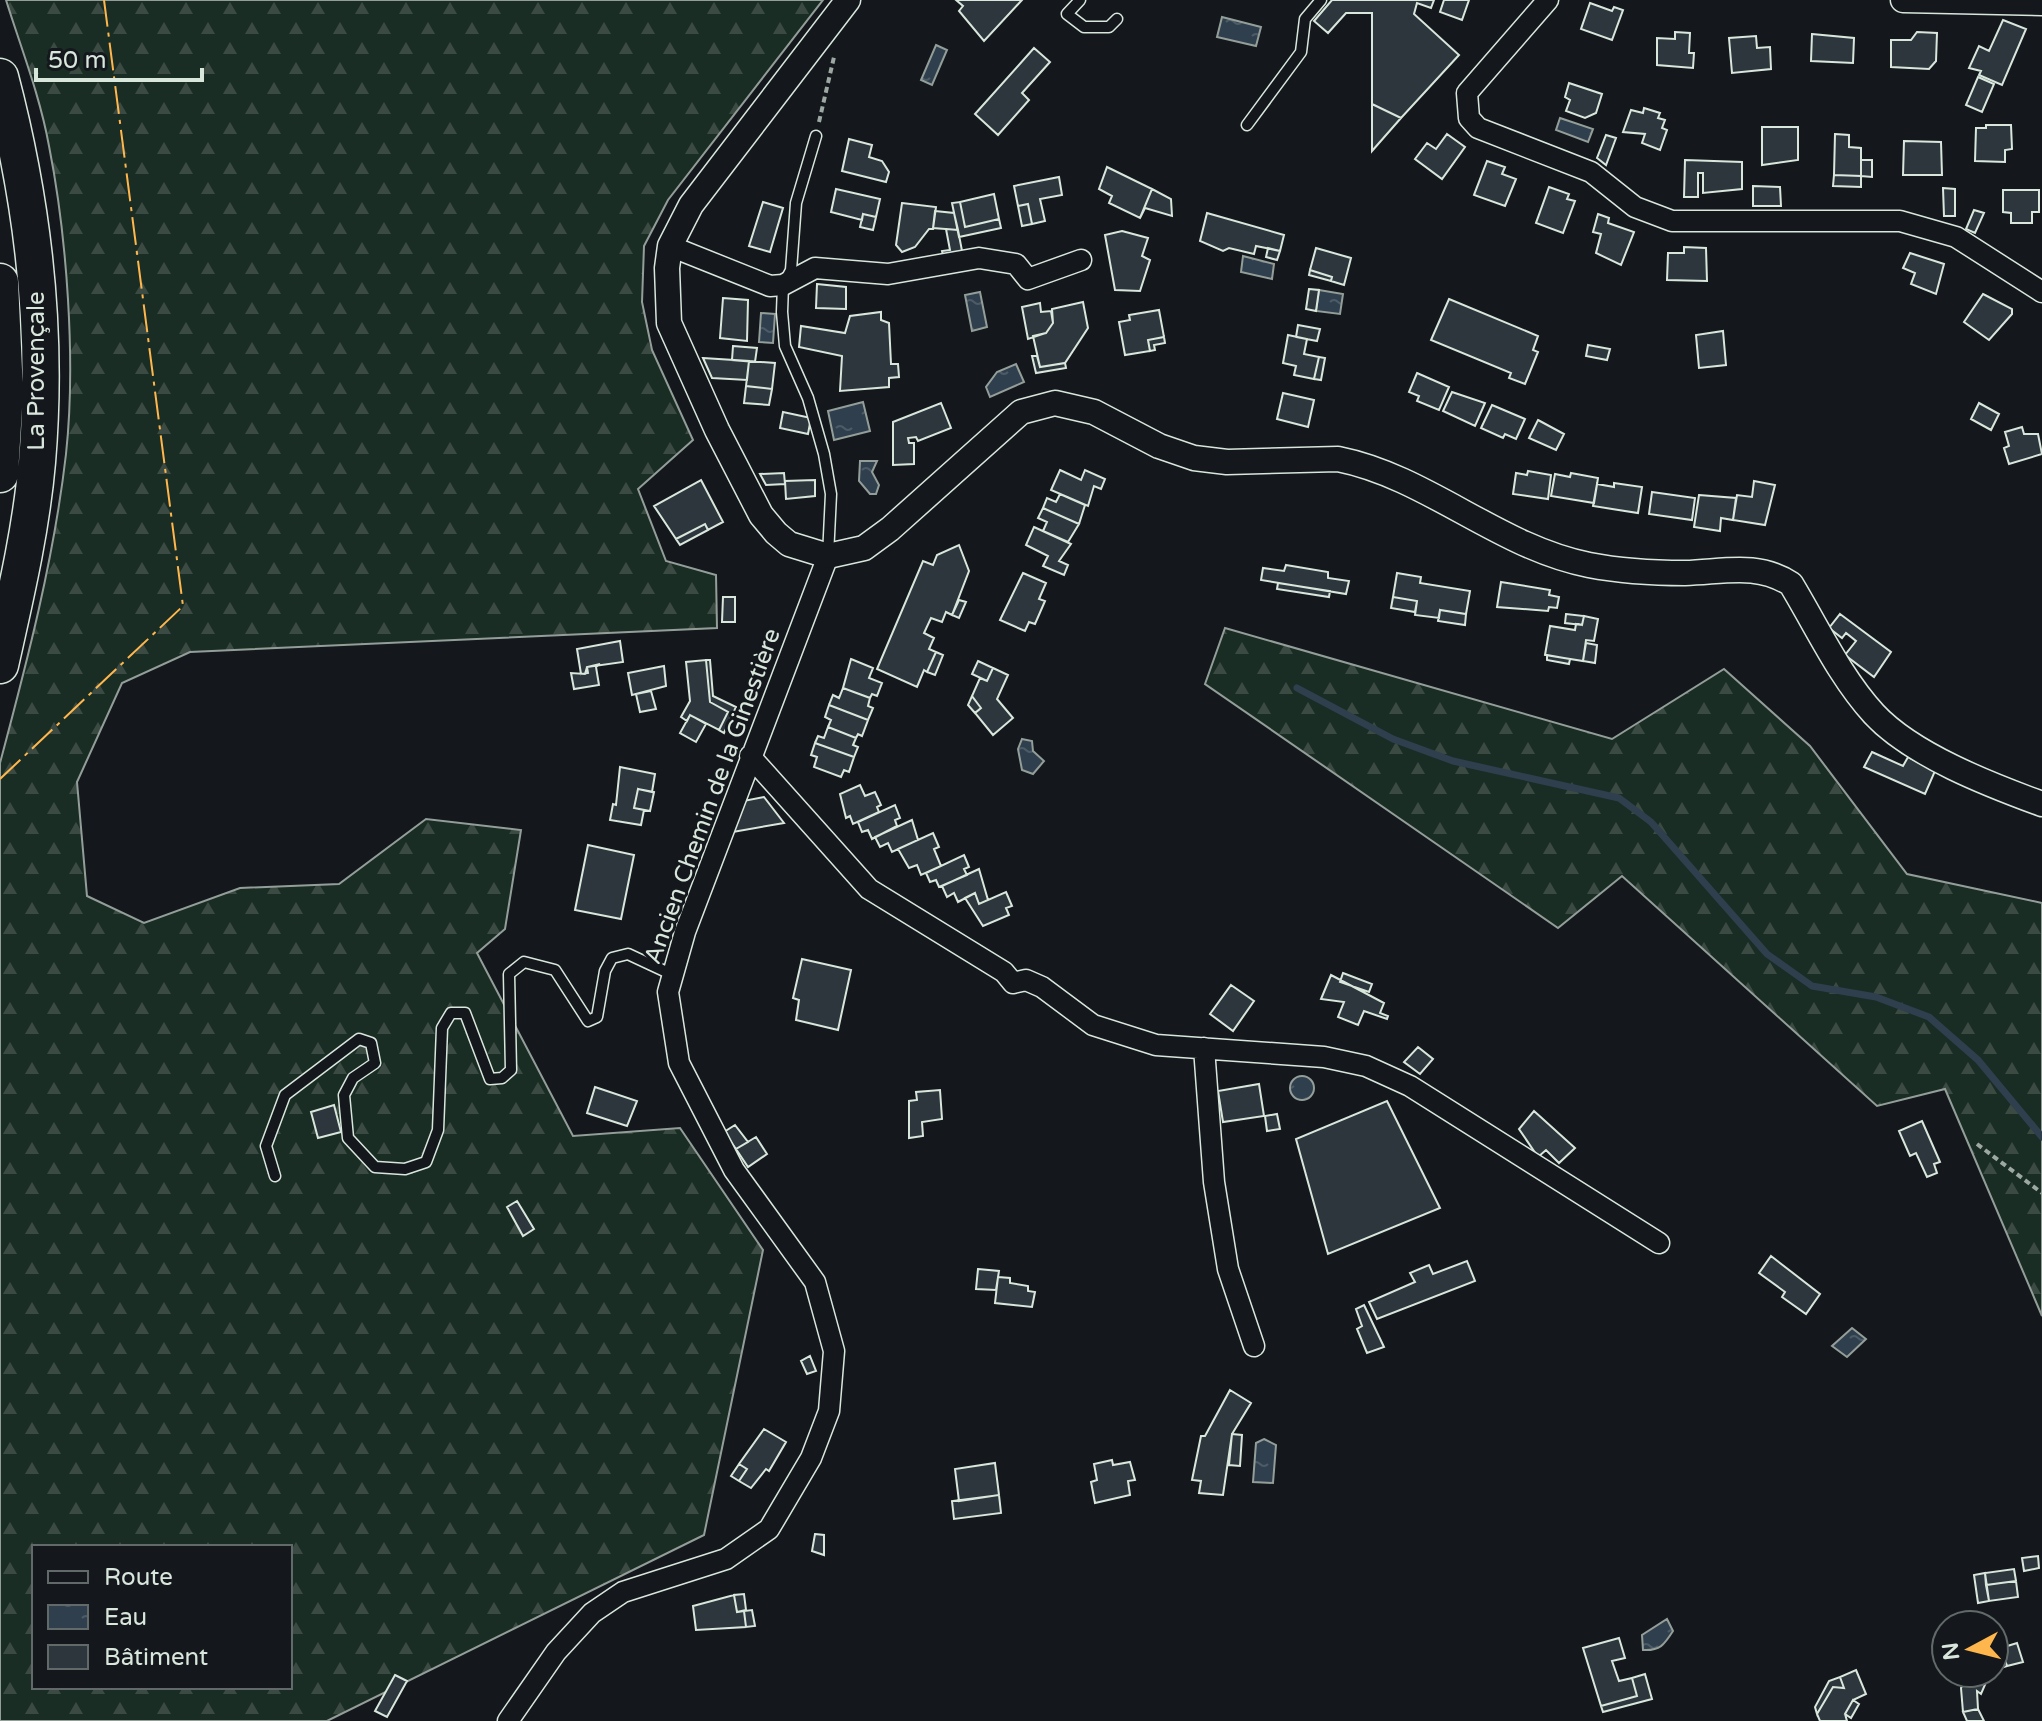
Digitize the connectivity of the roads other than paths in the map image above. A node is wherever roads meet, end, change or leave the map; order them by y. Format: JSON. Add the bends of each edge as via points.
{"nodes":[{"id":1,"x":1080,"y":0,"type":"edge"},
{"id":2,"x":1321,"y":0,"type":"edge"},
{"id":3,"x":1548,"y":0,"type":"edge"},
{"id":4,"x":1903,"y":0,"type":"edge"},
{"id":5,"x":2036,"y":2,"type":"edge"},
{"id":6,"x":845,"y":4,"type":"edge"},
{"id":7,"x":1117,"y":19,"type":"dead end"},
{"id":8,"x":0,"y":77,"type":"edge"},
{"id":9,"x":1247,"y":125,"type":"dead end"},
{"id":10,"x":816,"y":136,"type":"road end"},
{"id":11,"x":670,"y":246,"type":"junction"},
{"id":12,"x":1081,"y":260,"type":"dead end"},
{"id":13,"x":0,"y":282,"type":"edge"},
{"id":14,"x":783,"y":285,"type":"junction"},
{"id":15,"x":2042,"y":292,"type":"edge"},
{"id":16,"x":0,"y":474,"type":"edge"},
{"id":17,"x":828,"y":556,"type":"junction"},
{"id":18,"x":0,"y":665,"type":"edge"},
{"id":19,"x":750,"y":756,"type":"junction"},
{"id":20,"x":2042,"y":804,"type":"edge"},
{"id":21,"x":673,"y":975,"type":"junction"},
{"id":22,"x":1204,"y":1048,"type":"junction"},
{"id":23,"x":275,"y":1176,"type":"dead end"},
{"id":24,"x":1659,"y":1243,"type":"dead end"},
{"id":25,"x":1254,"y":1346,"type":"dead end"},
{"id":26,"x":508,"y":1721,"type":"edge"}],
"edges":[{"from":1,"to":7,"type":"lane","via":[[1067,14],[1084,27],[1109,27]]},
{"from":2,"to":9,"type":"lane","via":[[1305,19],[1301,52]]},
{"from":3,"to":15,"type":"street","via":[[1467,93],[1469,118],[1478,128],[1591,172],[1635,207],[1672,221],[1900,221],[1956,237]]},
{"from":4,"to":5,"type":"street"},
{"from":6,"to":11,"type":"street","via":[[691,205]]},
{"from":8,"to":18,"type":"highway","name":"La Provençale","via":[[29,214],[41,359],[33,492]]},
{"from":10,"to":14,"type":"lane","via":[[796,203],[791,270]]},
{"from":11,"to":14,"type":"street","via":[[752,281]]},
{"from":11,"to":17,"type":"street","via":[[665,295],[669,323],[717,430],[761,515],[776,533],[789,544]]},
{"from":12,"to":14,"type":"street","via":[[1028,279],[1016,264],[979,258],[888,274],[815,268]]},
{"from":13,"to":16,"type":"highway","name":"La Provençale","via":[[5,392]]},
{"from":14,"to":17,"type":"lane","via":[[785,346],[808,398],[831,494]]},
{"from":17,"to":19,"type":"street","name":"Ancien Chemin de la Ginestière"},
{"from":17,"to":20,"type":"street","via":[[864,548],[890,529],[1021,412],[1055,403],[1074,405],[1194,458],[1355,463],[1387,473],[1537,550],[1588,565],[1671,572],[1757,568],[1776,574],[1791,584],[1874,713],[1896,733]]},
{"from":19,"to":21,"type":"street","name":"Ancien Chemin de la Ginestière"},
{"from":19,"to":22,"type":"street","via":[[869,889],[1004,972],[1013,983],[1026,980],[1042,987],[1093,1025],[1156,1045]]},
{"from":21,"to":23,"type":"lane","via":[[628,954],[612,958],[597,1017],[588,1021],[555,970],[524,962],[509,974],[511,1070],[502,1078],[490,1079],[465,1013],[451,1013],[442,1028],[438,1130],[426,1162],[405,1169],[375,1167],[348,1138],[344,1095],[353,1078],[375,1063],[371,1043],[359,1039],[285,1095],[266,1146]]},
{"from":21,"to":26,"type":"street","name":"Ancien Chemin de la Ginestière","via":[[668,992],[679,1063],[734,1170],[815,1282],[834,1351],[829,1411],[811,1458],[769,1529],[726,1559],[623,1592],[592,1613],[556,1652]]},
{"from":22,"to":24,"type":"street","via":[[1324,1057],[1366,1066],[1410,1086]]},
{"from":22,"to":25,"type":"street","via":[[1214,1182],[1228,1269]]}]}
